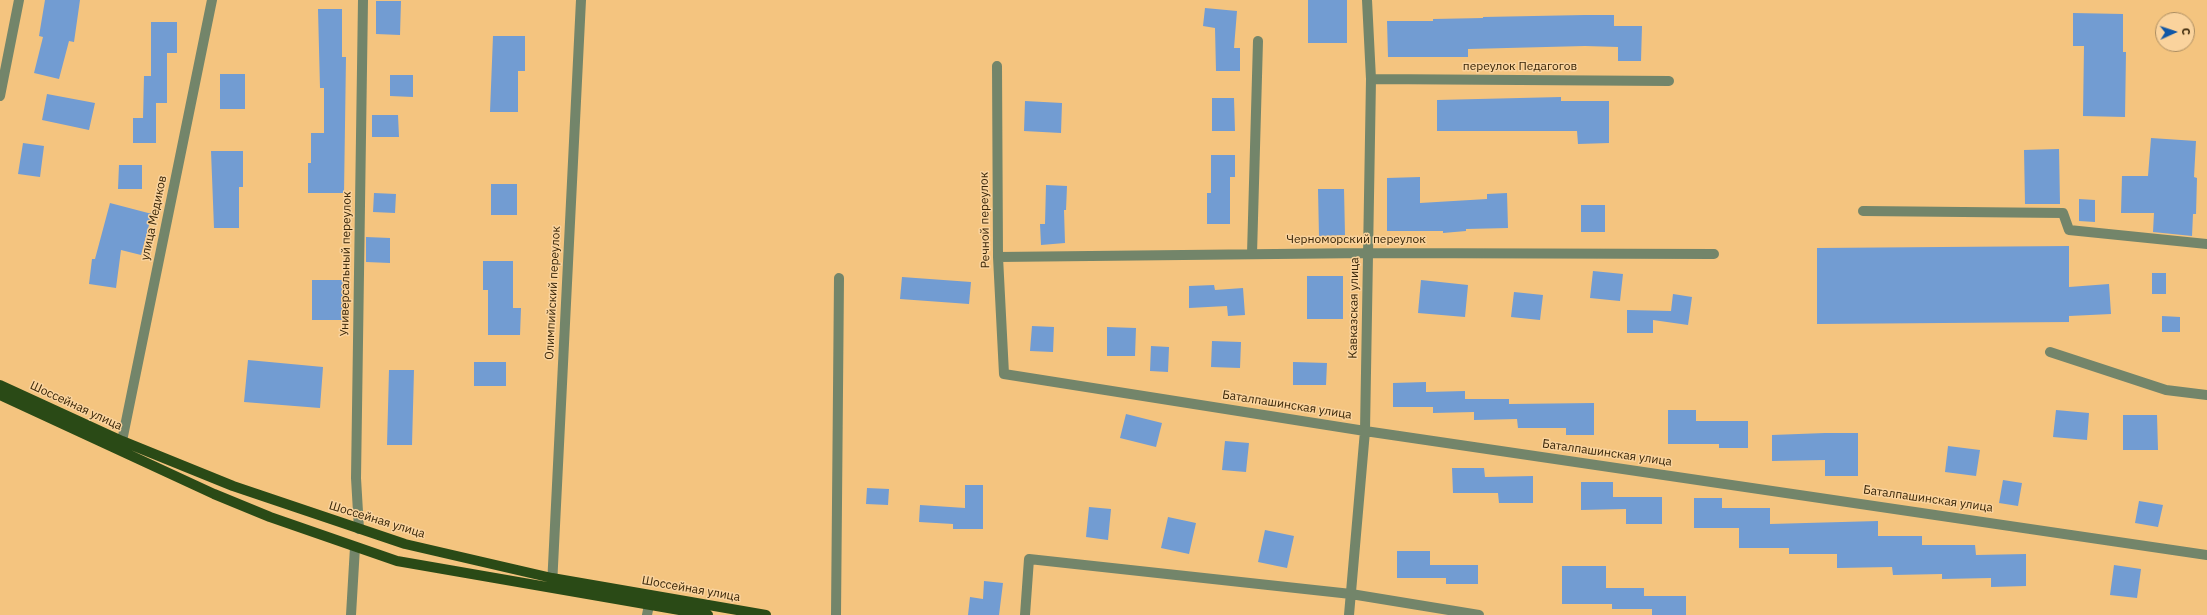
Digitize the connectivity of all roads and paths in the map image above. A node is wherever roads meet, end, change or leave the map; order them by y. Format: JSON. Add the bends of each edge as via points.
{"nodes":[{"id":1,"x":19,"y":0,"type":"edge"},
{"id":2,"x":212,"y":0,"type":"edge"},
{"id":3,"x":362,"y":0,"type":"edge"},
{"id":4,"x":581,"y":0,"type":"edge"},
{"id":5,"x":1367,"y":0,"type":"edge"},
{"id":6,"x":1258,"y":41,"type":"dead end"},
{"id":7,"x":997,"y":66,"type":"dead end"},
{"id":8,"x":1371,"y":79,"type":"junction"},
{"id":9,"x":1669,"y":81,"type":"dead end"},
{"id":10,"x":0,"y":96,"type":"edge"},
{"id":11,"x":1863,"y":212,"type":"dead end"},
{"id":12,"x":2207,"y":244,"type":"edge"},
{"id":13,"x":1368,"y":253,"type":"junction"},
{"id":14,"x":1252,"y":254,"type":"junction"},
{"id":15,"x":1714,"y":254,"type":"dead end"},
{"id":16,"x":998,"y":257,"type":"junction"},
{"id":17,"x":839,"y":278,"type":"dead end"},
{"id":18,"x":2050,"y":352,"type":"dead end"},
{"id":19,"x":1004,"y":374,"type":"joint"},
{"id":20,"x":0,"y":385,"type":"edge"},
{"id":21,"x":0,"y":395,"type":"edge"},
{"id":22,"x":2207,"y":395,"type":"edge"},
{"id":23,"x":1366,"y":431,"type":"junction"},
{"id":24,"x":122,"y":441,"type":"junction"},
{"id":25,"x":359,"y":529,"type":"junction"},
{"id":26,"x":355,"y":547,"type":"junction"},
{"id":27,"x":2207,"y":555,"type":"edge"},
{"id":28,"x":552,"y":583,"type":"junction"},
{"id":29,"x":1351,"y":594,"type":"junction"},
{"id":30,"x":648,"y":610,"type":"edge"},
{"id":31,"x":351,"y":615,"type":"edge"},
{"id":32,"x":708,"y":615,"type":"edge"},
{"id":33,"x":766,"y":615,"type":"edge"},
{"id":34,"x":836,"y":615,"type":"edge"},
{"id":35,"x":1024,"y":615,"type":"edge"},
{"id":36,"x":1349,"y":615,"type":"edge"},
{"id":37,"x":1480,"y":615,"type":"edge"}],
"edges":[{"from":1,"to":10,"type":"street"},
{"from":2,"to":24,"type":"street","name":"улица Медиков"},
{"from":3,"to":25,"type":"street","name":"Универсальный переулок","via":[[356,478]]},
{"from":4,"to":28,"type":"street","name":"Олимпийский переулок"},
{"from":5,"to":8,"type":"street","name":"Кавказская улица"},
{"from":6,"to":14,"type":"street"},
{"from":7,"to":16,"type":"street","name":"Речной переулок"},
{"from":8,"to":9,"type":"street","name":"переулок Педагогов"},
{"from":8,"to":13,"type":"street","name":"Кавказская улица"},
{"from":11,"to":12,"type":"street","via":[[2064,213],[2069,230]]},
{"from":13,"to":14,"type":"street","name":"Черноморский переулок"},
{"from":13,"to":15,"type":"street","name":"Черноморский переулок"},
{"from":13,"to":23,"type":"street","name":"Кавказская улица"},
{"from":14,"to":16,"type":"street","name":"Черноморский переулок"},
{"from":16,"to":19,"type":"street","name":"Речной переулок"},
{"from":17,"to":34,"type":"street"},
{"from":18,"to":22,"type":"street","via":[[2166,390]]},
{"from":19,"to":23,"type":"street","name":"Баталпашинская улица"},
{"from":20,"to":24,"type":"main road","name":"Шоссейная улица"},
{"from":21,"to":26,"type":"main road","name":"Шоссейная улица","via":[[214,494]]},
{"from":23,"to":27,"type":"street","name":"Баталпашинская улица"},
{"from":23,"to":29,"type":"street","name":"Кавказская улица"},
{"from":24,"to":25,"type":"main road","name":"Шоссейная улица","via":[[233,486]]},
{"from":25,"to":28,"type":"main road","name":"Шоссейная улица","via":[[405,544]]},
{"from":26,"to":28,"type":"main road","name":"Шоссейная улица","via":[[397,561]]},
{"from":26,"to":31,"type":"street"},
{"from":28,"to":30,"type":"main road","name":"Шоссейная улица"},
{"from":28,"to":33,"type":"main road","name":"Шоссейная улица"},
{"from":29,"to":35,"type":"street","via":[[1029,559]]},
{"from":29,"to":36,"type":"street","name":"Кавказская улица"},
{"from":29,"to":37,"type":"street"},
{"from":30,"to":32,"type":"main road","name":"Шоссейная улица"}]}
